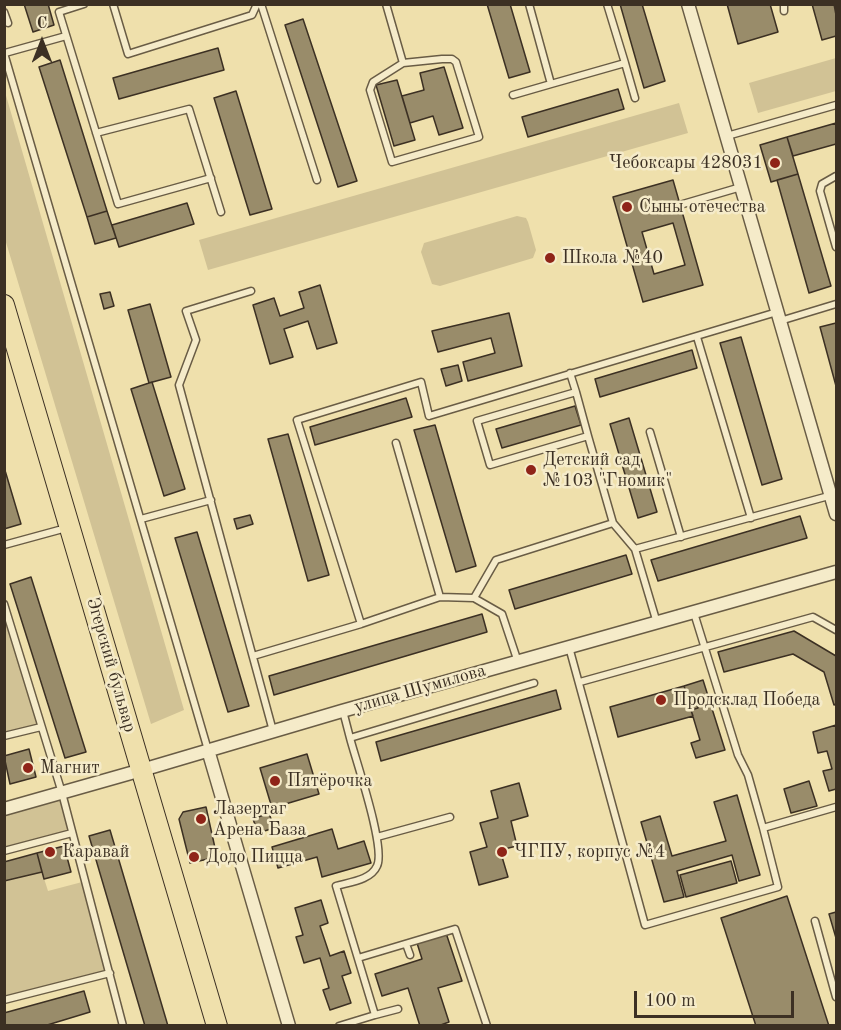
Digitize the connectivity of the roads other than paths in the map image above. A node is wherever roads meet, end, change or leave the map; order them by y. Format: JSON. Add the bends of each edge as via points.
{"nodes":[{"id":1,"x":84,"y":4,"type":"edge"},
{"id":2,"x":113,"y":4,"type":"edge"},
{"id":3,"x":259,"y":4,"type":"edge"},
{"id":4,"x":386,"y":4,"type":"edge"},
{"id":5,"x":529,"y":4,"type":"edge"},
{"id":6,"x":607,"y":4,"type":"edge"},
{"id":7,"x":688,"y":4,"type":"edge"},
{"id":8,"x":4,"y":12,"type":"edge"},
{"id":9,"x":8,"y":23,"type":"dead end"},
{"id":10,"x":66,"y":36,"type":"junction"},
{"id":11,"x":5,"y":53,"type":"edge"},
{"id":12,"x":403,"y":63,"type":"junction"},
{"id":13,"x":625,"y":63,"type":"junction"},
{"id":14,"x":551,"y":84,"type":"junction"},
{"id":15,"x":513,"y":95,"type":"dead end"},
{"id":16,"x":635,"y":98,"type":"dead end"},
{"id":17,"x":837,"y":105,"type":"edge"},
{"id":18,"x":96,"y":133,"type":"junction"},
{"id":19,"x":727,"y":136,"type":"junction"},
{"id":20,"x":837,"y":176,"type":"edge"},
{"id":21,"x":211,"y":178,"type":"junction"},
{"id":22,"x":317,"y":180,"type":"dead end"},
{"id":23,"x":741,"y":187,"type":"junction"},
{"id":24,"x":684,"y":204,"type":"dead end"},
{"id":25,"x":221,"y":212,"type":"dead end"},
{"id":26,"x":837,"y":247,"type":"edge"},
{"id":27,"x":250,"y":291,"type":"dead end"},
{"id":28,"x":837,"y":304,"type":"edge"},
{"id":29,"x":4,"y":305,"type":"edge"},
{"id":30,"x":779,"y":316,"type":"junction"},
{"id":31,"x":696,"y":337,"type":"junction"},
{"id":32,"x":4,"y":341,"type":"edge"},
{"id":33,"x":570,"y":373,"type":"junction"},
{"id":34,"x":576,"y":392,"type":"junction"},
{"id":35,"x":650,"y":432,"type":"dead end"},
{"id":36,"x":588,"y":436,"type":"junction"},
{"id":37,"x":396,"y":443,"type":"dead end"},
{"id":38,"x":834,"y":495,"type":"edge"},
{"id":39,"x":211,"y":500,"type":"junction"},
{"id":40,"x":837,"y":514,"type":"edge"},
{"id":41,"x":751,"y":518,"type":"junction"},
{"id":42,"x":141,"y":519,"type":"junction"},
{"id":43,"x":613,"y":523,"type":"junction"},
{"id":44,"x":64,"y":528,"type":"junction"},
{"id":45,"x":681,"y":537,"type":"junction"},
{"id":46,"x":4,"y":545,"type":"edge"},
{"id":47,"x":636,"y":549,"type":"junction"},
{"id":48,"x":837,"y":572,"type":"edge"},
{"id":49,"x":440,"y":597,"type":"junction"},
{"id":50,"x":474,"y":598,"type":"junction"},
{"id":51,"x":4,"y":604,"type":"edge"},
{"id":52,"x":694,"y":613,"type":"junction"},
{"id":53,"x":657,"y":623,"type":"junction"},
{"id":54,"x":361,"y":624,"type":"junction"},
{"id":55,"x":837,"y":630,"type":"edge"},
{"id":56,"x":704,"y":646,"type":"junction"},
{"id":57,"x":570,"y":647,"type":"junction"},
{"id":58,"x":253,"y":656,"type":"junction"},
{"id":59,"x":518,"y":662,"type":"junction"},
{"id":60,"x":534,"y":682,"type":"dead end"},
{"id":61,"x":580,"y":682,"type":"junction"},
{"id":62,"x":342,"y":711,"type":"junction"},
{"id":63,"x":41,"y":727,"type":"junction"},
{"id":64,"x":273,"y":731,"type":"junction"},
{"id":65,"x":4,"y":736,"type":"edge"},
{"id":66,"x":350,"y":738,"type":"junction"},
{"id":67,"x":208,"y":750,"type":"junction"},
{"id":68,"x":136,"y":771,"type":"junction"},
{"id":69,"x":62,"y":793,"type":"junction"},
{"id":70,"x":837,"y":807,"type":"edge"},
{"id":71,"x":4,"y":809,"type":"edge"},
{"id":72,"x":450,"y":817,"type":"dead end"},
{"id":73,"x":763,"y":828,"type":"junction"},
{"id":74,"x":72,"y":833,"type":"junction"},
{"id":75,"x":377,"y":837,"type":"junction"},
{"id":76,"x":4,"y":851,"type":"edge"},
{"id":77,"x":815,"y":921,"type":"dead end"},
{"id":78,"x":406,"y":944,"type":"junction"},
{"id":79,"x":410,"y":955,"type":"dead end"},
{"id":80,"x":358,"y":958,"type":"junction"},
{"id":81,"x":110,"y":973,"type":"junction"},
{"id":82,"x":837,"y":997,"type":"edge"},
{"id":83,"x":4,"y":1000,"type":"edge"},
{"id":84,"x":398,"y":1009,"type":"dead end"},
{"id":85,"x":375,"y":1015,"type":"junction"},
{"id":86,"x":123,"y":1026,"type":"edge"},
{"id":87,"x":204,"y":1026,"type":"edge"},
{"id":88,"x":217,"y":1026,"type":"edge"},
{"id":89,"x":289,"y":1026,"type":"edge"},
{"id":90,"x":339,"y":1026,"type":"edge"},
{"id":91,"x":488,"y":1026,"type":"edge"}],
"edges":[{"from":1,"to":10,"type":"lane","via":[[59,12]]},
{"from":2,"to":3,"type":"lane","via":[[128,54],[252,15]]},
{"from":3,"to":22,"type":"lane"},
{"from":4,"to":12,"type":"lane"},
{"from":5,"to":14,"type":"lane"},
{"from":6,"to":13,"type":"lane"},
{"from":7,"to":19,"type":"street"},
{"from":8,"to":9,"type":"lane"},
{"from":10,"to":11,"type":"lane"},
{"from":10,"to":18,"type":"lane"},
{"from":11,"to":42,"type":"lane"},
{"from":12,"to":12,"type":"lane","via":[[373,82],[370,90],[392,162],[480,137],[452,58]]},
{"from":13,"to":14,"type":"lane"},
{"from":13,"to":16,"type":"lane"},
{"from":14,"to":15,"type":"lane"},
{"from":17,"to":19,"type":"lane"},
{"from":18,"to":21,"type":"lane","via":[[189,109]]},
{"from":18,"to":21,"type":"lane","via":[[118,204]]},
{"from":19,"to":23,"type":"street"},
{"from":20,"to":26,"type":"lane","via":[[822,184],[820,191]]},
{"from":21,"to":25,"type":"lane"},
{"from":23,"to":24,"type":"lane"},
{"from":23,"to":30,"type":"street"},
{"from":27,"to":39,"type":"lane","via":[[186,311],[196,340],[179,385]]},
{"from":28,"to":30,"type":"lane"},
{"from":29,"to":44,"type":"main road","name":"Эгерский бульвар"},
{"from":30,"to":31,"type":"lane"},
{"from":30,"to":38,"type":"street"},
{"from":31,"to":33,"type":"lane"},
{"from":31,"to":41,"type":"lane"},
{"from":32,"to":44,"type":"main road","name":"Эгерский бульвар"},
{"from":33,"to":34,"type":"lane"},
{"from":33,"to":54,"type":"lane","via":[[429,416],[421,382],[297,420]]},
{"from":34,"to":36,"type":"lane"},
{"from":34,"to":36,"type":"lane","via":[[477,421],[480,432],[490,465]]},
{"from":35,"to":45,"type":"lane"},
{"from":36,"to":43,"type":"lane"},
{"from":37,"to":49,"type":"lane"},
{"from":38,"to":40,"type":"street"},
{"from":38,"to":41,"type":"lane"},
{"from":39,"to":42,"type":"lane"},
{"from":39,"to":58,"type":"lane"},
{"from":41,"to":45,"type":"lane"},
{"from":42,"to":67,"type":"lane"},
{"from":43,"to":47,"type":"lane"},
{"from":43,"to":50,"type":"lane","via":[[495,560]]},
{"from":44,"to":46,"type":"lane"},
{"from":44,"to":68,"type":"main road","name":"Эгерский бульвар"},
{"from":45,"to":47,"type":"lane"},
{"from":47,"to":53,"type":"lane"},
{"from":48,"to":52,"type":"street","name":"улица Шумилова"},
{"from":49,"to":50,"type":"lane"},
{"from":49,"to":54,"type":"lane"},
{"from":50,"to":59,"type":"lane","via":[[502,614]]},
{"from":51,"to":63,"type":"lane"},
{"from":52,"to":53,"type":"street","name":"улица Шумилова"},
{"from":52,"to":56,"type":"lane"},
{"from":53,"to":57,"type":"street","name":"улица Шумилова"},
{"from":54,"to":58,"type":"lane"},
{"from":55,"to":56,"type":"lane","via":[[813,617]]},
{"from":56,"to":61,"type":"lane"},
{"from":56,"to":73,"type":"lane"},
{"from":57,"to":59,"type":"street","name":"улица Шумилова"},
{"from":57,"to":61,"type":"lane"},
{"from":58,"to":64,"type":"lane"},
{"from":59,"to":62,"type":"street","name":"улица Шумилова"},
{"from":60,"to":66,"type":"lane"},
{"from":61,"to":73,"type":"lane","via":[[645,925],[778,887]]},
{"from":62,"to":64,"type":"street","name":"улица Шумилова"},
{"from":62,"to":66,"type":"lane"},
{"from":63,"to":65,"type":"lane"},
{"from":63,"to":69,"type":"lane"},
{"from":64,"to":67,"type":"street","name":"улица Шумилова"},
{"from":66,"to":75,"type":"lane"},
{"from":67,"to":68,"type":"street","name":"улица Шумилова"},
{"from":67,"to":89,"type":"street"},
{"from":68,"to":69,"type":"street","name":"улица Шумилова"},
{"from":68,"to":87,"type":"main road","name":"Эгерский бульвар"},
{"from":68,"to":88,"type":"main road","name":"Эгерский бульвар"},
{"from":69,"to":71,"type":"street","name":"улица Шумилова"},
{"from":69,"to":74,"type":"lane"},
{"from":70,"to":73,"type":"lane"},
{"from":72,"to":75,"type":"lane"},
{"from":74,"to":76,"type":"lane"},
{"from":74,"to":81,"type":"lane"},
{"from":75,"to":80,"type":"lane","via":[[377,867],[368,876],[336,886]]},
{"from":77,"to":82,"type":"lane"},
{"from":78,"to":79,"type":"lane"},
{"from":78,"to":80,"type":"lane"},
{"from":78,"to":91,"type":"lane","via":[[455,929]]},
{"from":80,"to":85,"type":"lane"},
{"from":81,"to":83,"type":"lane"},
{"from":81,"to":86,"type":"lane"},
{"from":84,"to":85,"type":"lane"},
{"from":85,"to":90,"type":"lane"}]}
